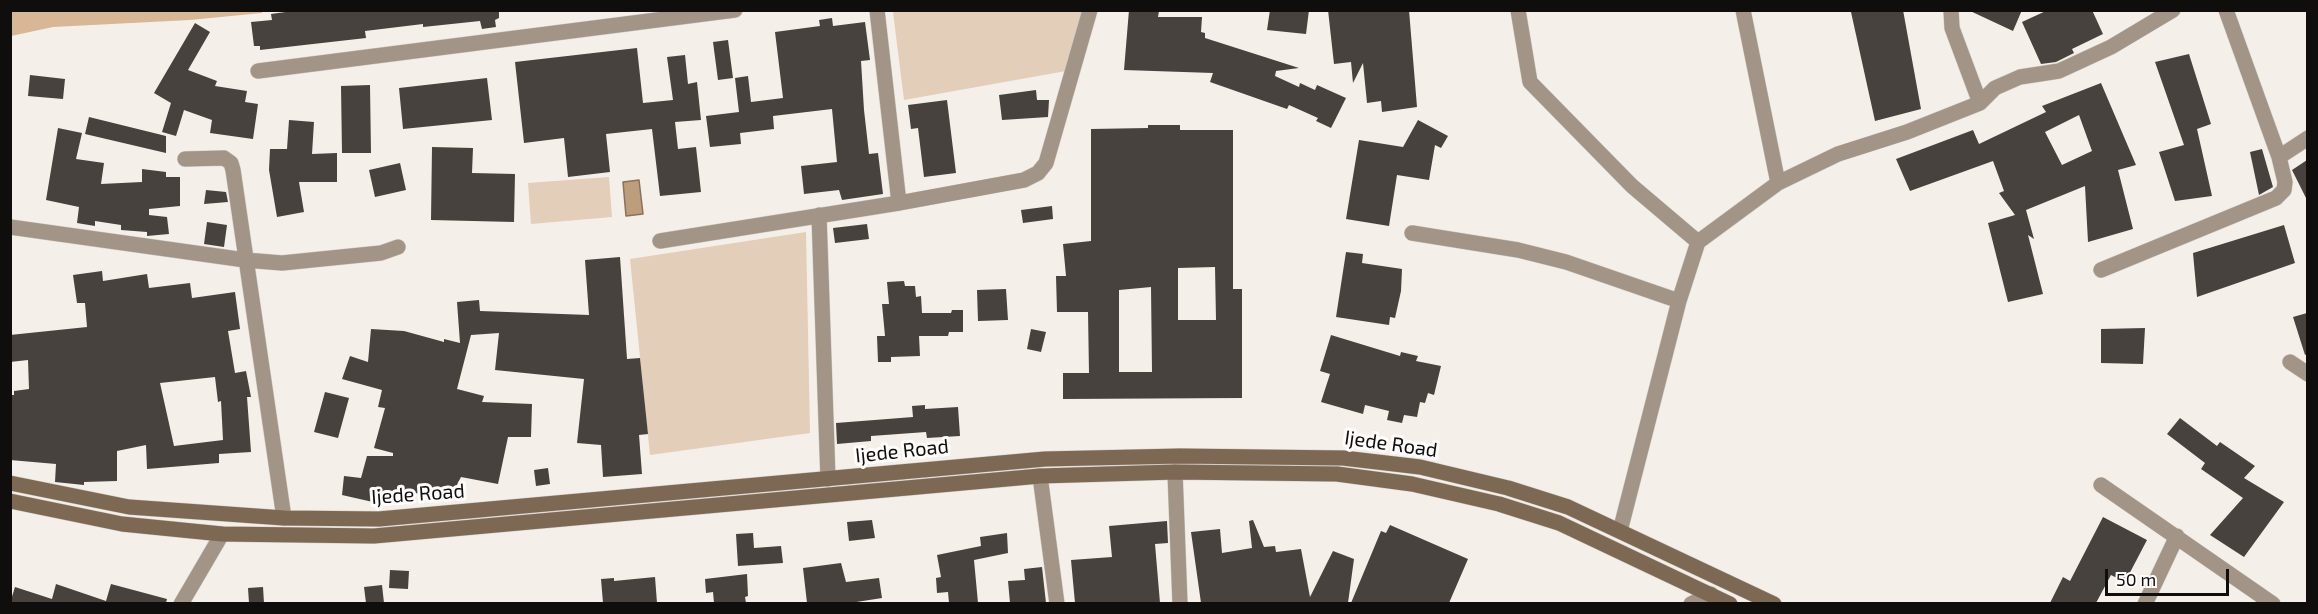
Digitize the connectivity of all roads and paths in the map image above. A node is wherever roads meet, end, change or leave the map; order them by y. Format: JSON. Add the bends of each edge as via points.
{"nodes":[{"id":1,"x":735,"y":10,"type":"edge"},
{"id":2,"x":877,"y":10,"type":"edge"},
{"id":3,"x":1090,"y":10,"type":"edge"},
{"id":4,"x":1518,"y":10,"type":"edge"},
{"id":5,"x":1743,"y":10,"type":"edge"},
{"id":6,"x":1950,"y":10,"type":"edge"},
{"id":7,"x":2174,"y":10,"type":"edge"},
{"id":8,"x":2226,"y":10,"type":"edge"},
{"id":9,"x":258,"y":71,"type":"dead end"},
{"id":10,"x":1980,"y":103,"type":"junction"},
{"id":11,"x":2307,"y":138,"type":"edge"},
{"id":12,"x":2279,"y":157,"type":"junction"},
{"id":13,"x":185,"y":159,"type":"dead end"},
{"id":14,"x":1778,"y":183,"type":"junction"},
{"id":15,"x":899,"y":203,"type":"junction"},
{"id":16,"x":819,"y":215,"type":"junction"},
{"id":17,"x":10,"y":227,"type":"edge"},
{"id":18,"x":1412,"y":233,"type":"dead end"},
{"id":19,"x":660,"y":241,"type":"dead end"},
{"id":20,"x":1698,"y":242,"type":"junction"},
{"id":21,"x":398,"y":247,"type":"dead end"},
{"id":22,"x":245,"y":260,"type":"junction"},
{"id":23,"x":2102,"y":270,"type":"dead end"},
{"id":24,"x":1679,"y":301,"type":"junction"},
{"id":25,"x":2290,"y":362,"type":"dead end"},
{"id":26,"x":2307,"y":374,"type":"edge"},
{"id":27,"x":923,"y":469,"type":"junction"},
{"id":28,"x":1174,"y":472,"type":"junction"},
{"id":29,"x":1040,"y":476,"type":"junction"},
{"id":30,"x":828,"y":479,"type":"junction"},
{"id":31,"x":10,"y":483,"type":"edge"},
{"id":32,"x":2101,"y":485,"type":"dead end"},
{"id":33,"x":925,"y":487,"type":"junction"},
{"id":34,"x":10,"y":501,"type":"edge"},
{"id":35,"x":284,"y":518,"type":"junction"},
{"id":36,"x":1620,"y":531,"type":"junction"},
{"id":37,"x":222,"y":534,"type":"junction"},
{"id":38,"x":2177,"y":536,"type":"junction"},
{"id":39,"x":1711,"y":594,"type":"junction"},
{"id":40,"x":181,"y":603,"type":"edge"},
{"id":41,"x":1057,"y":603,"type":"edge"},
{"id":42,"x":1180,"y":603,"type":"edge"},
{"id":43,"x":1691,"y":603,"type":"edge"},
{"id":44,"x":1730,"y":603,"type":"edge"},
{"id":45,"x":1774,"y":603,"type":"edge"},
{"id":46,"x":2145,"y":603,"type":"edge"},
{"id":47,"x":2273,"y":603,"type":"edge"}],
"edges":[{"from":1,"to":9,"type":"street"},
{"from":2,"to":15,"type":"street"},
{"from":3,"to":15,"type":"street","via":[[1046,163],[1038,173],[1024,180]]},
{"from":4,"to":20,"type":"street","via":[[1530,82],[1632,186]]},
{"from":5,"to":14,"type":"street"},
{"from":6,"to":10,"type":"street","via":[[1952,28]]},
{"from":7,"to":10,"type":"street","via":[[2111,47],[2059,71],[2020,77],[1995,88]]},
{"from":8,"to":12,"type":"street"},
{"from":10,"to":14,"type":"street","via":[[1838,154]]},
{"from":11,"to":12,"type":"street"},
{"from":12,"to":23,"type":"street","via":[[2285,182],[2281,195]]},
{"from":13,"to":22,"type":"street","via":[[224,158],[231,163]]},
{"from":14,"to":20,"type":"street"},
{"from":15,"to":16,"type":"street"},
{"from":16,"to":19,"type":"street"},
{"from":16,"to":30,"type":"street"},
{"from":17,"to":22,"type":"street"},
{"from":18,"to":24,"type":"street","via":[[1566,262]]},
{"from":20,"to":24,"type":"street"},
{"from":21,"to":22,"type":"street","via":[[381,253],[282,263]]},
{"from":22,"to":35,"type":"street"},
{"from":24,"to":36,"type":"street"},
{"from":25,"to":26,"type":"street"},
{"from":27,"to":30,"type":"main road","name":"Ijede Road"},
{"from":27,"to":33,"type":"main road"},
{"from":27,"to":36,"type":"main road","name":"Ijede Road","via":[[1130,456],[1343,458],[1420,467],[1508,488],[1568,507]]},
{"from":28,"to":29,"type":"main road","name":"Ijede Road"},
{"from":28,"to":39,"type":"main road","name":"Ijede Road","via":[[1337,474],[1413,484],[1499,504],[1558,523]]},
{"from":28,"to":42,"type":"street"},
{"from":29,"to":33,"type":"main road","name":"Ijede Road"},
{"from":29,"to":41,"type":"street"},
{"from":30,"to":35,"type":"main road","name":"Ijede Road","via":[[380,519]]},
{"from":31,"to":35,"type":"main road","name":"Ijede Road","via":[[129,507]]},
{"from":32,"to":38,"type":"street"},
{"from":33,"to":37,"type":"main road","name":"Ijede Road","via":[[374,536]]},
{"from":34,"to":37,"type":"main road","name":"Ijede Road","via":[[122,524]]},
{"from":36,"to":45,"type":"main road","name":"Ijede Road"},
{"from":37,"to":40,"type":"street"},
{"from":38,"to":46,"type":"street"},
{"from":38,"to":47,"type":"street"},
{"from":39,"to":43,"type":"street"},
{"from":39,"to":44,"type":"main road","name":"Ijede Road"}]}
